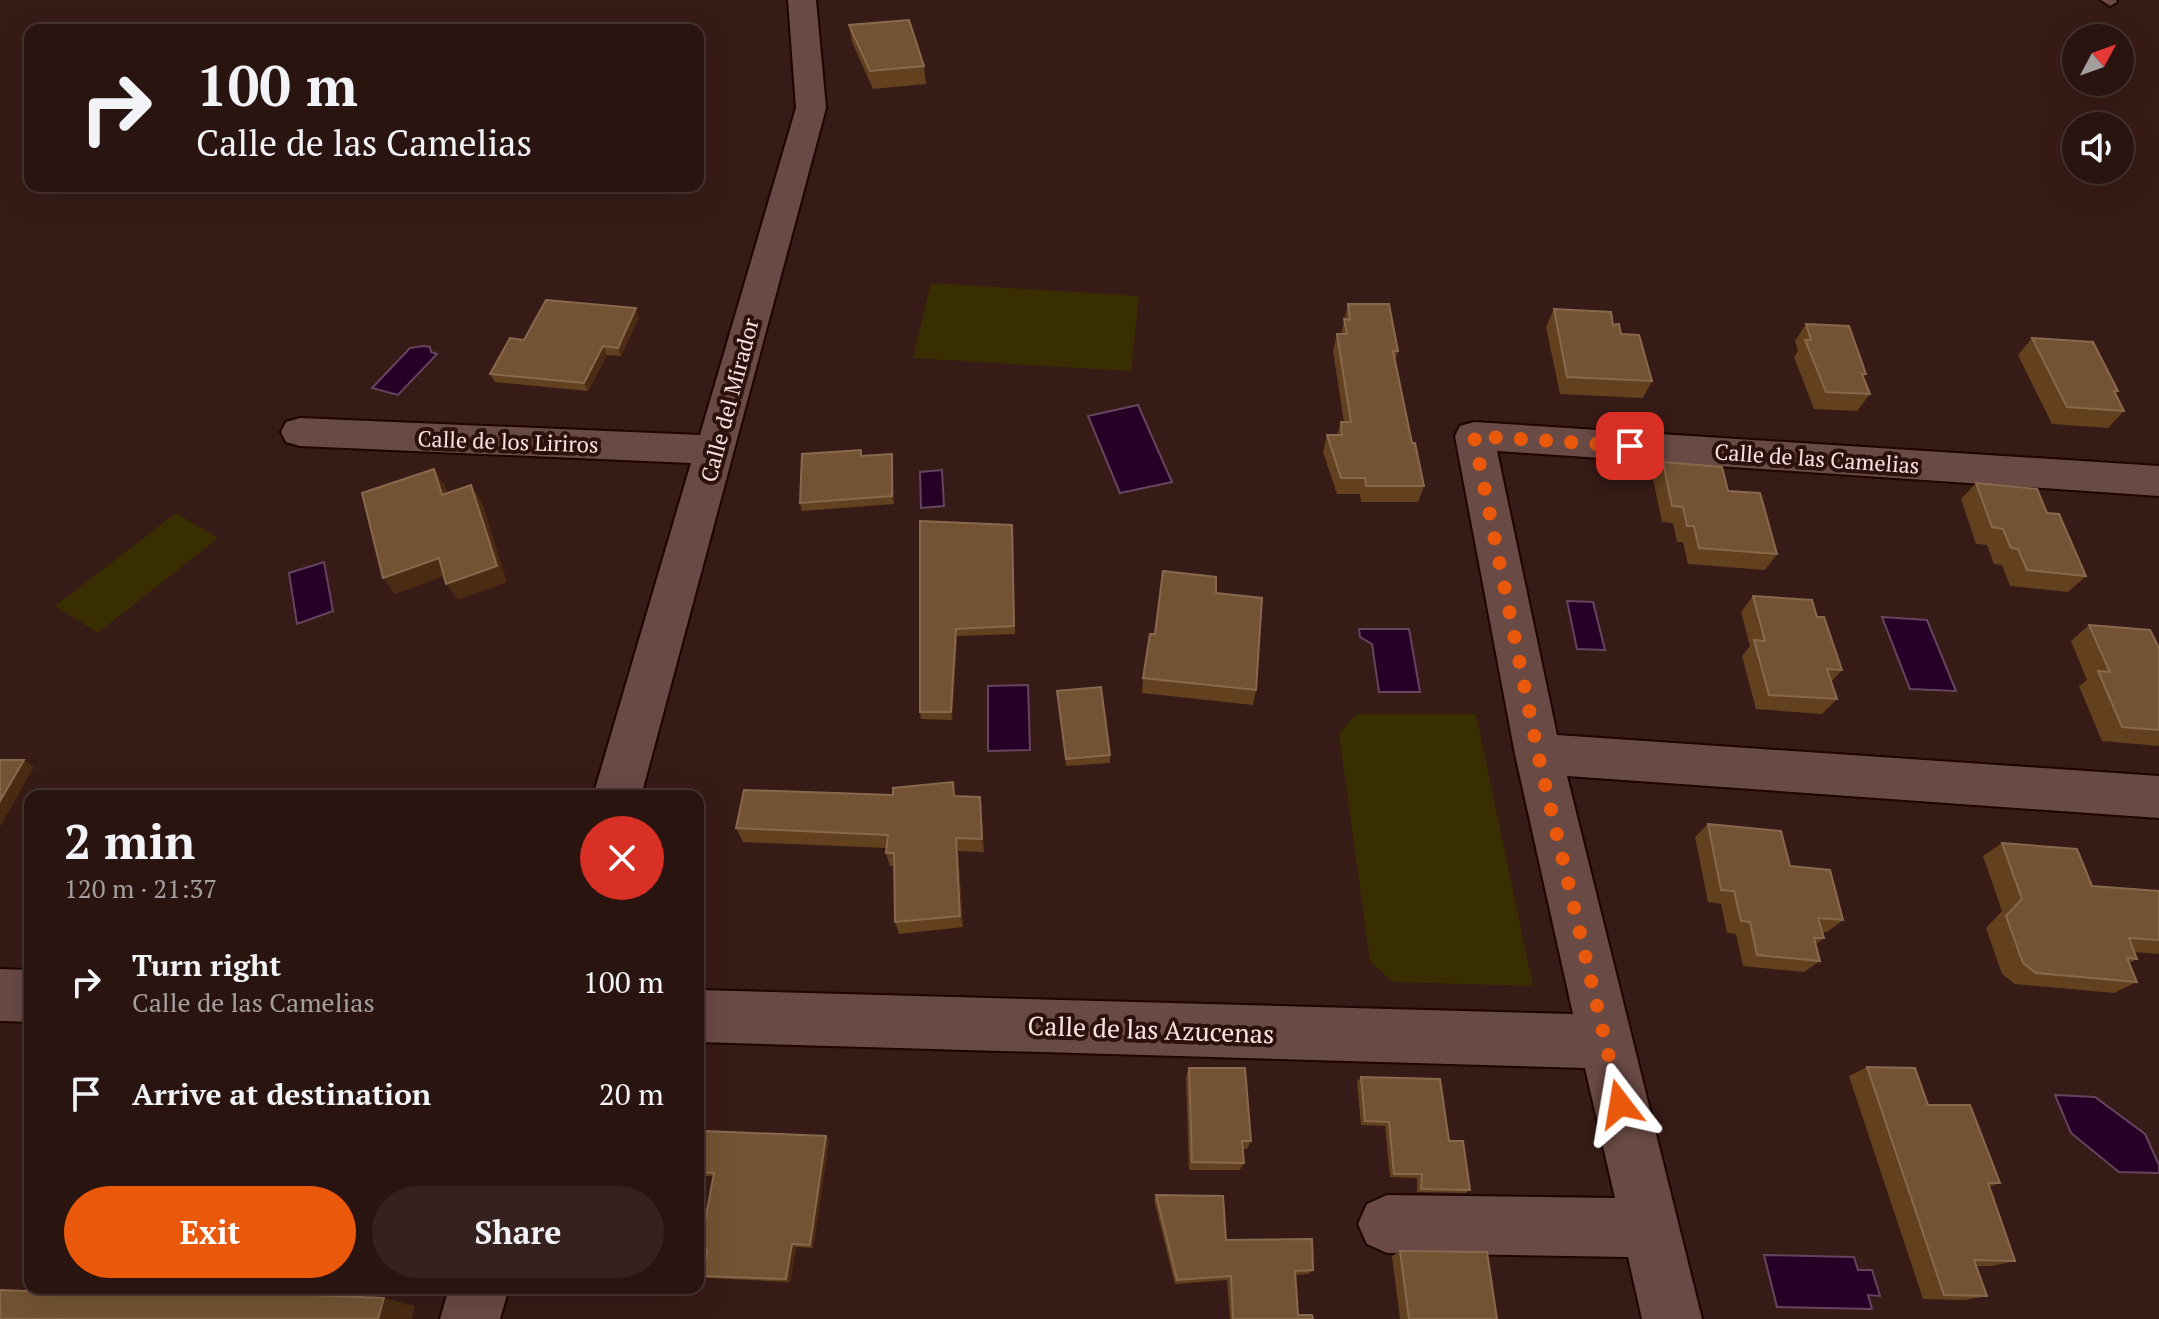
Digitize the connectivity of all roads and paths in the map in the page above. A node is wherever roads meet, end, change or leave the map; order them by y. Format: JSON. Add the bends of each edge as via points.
{"nodes":[{"id":1,"x":802,"y":0,"type":"edge"},
{"id":2,"x":300,"y":432,"type":"dead end"},
{"id":3,"x":716,"y":450,"type":"junction"},
{"id":4,"x":2159,"y":481,"type":"edge"},
{"id":5,"x":1538,"y":754,"type":"junction"},
{"id":6,"x":619,"y":790,"type":"edge"},
{"id":7,"x":2159,"y":797,"type":"edge"},
{"id":8,"x":0,"y":995,"type":"edge"},
{"id":9,"x":24,"y":996,"type":"edge"},
{"id":10,"x":704,"y":1016,"type":"edge"},
{"id":11,"x":1605,"y":1042,"type":"junction"},
{"id":12,"x":1387,"y":1224,"type":"dead end"},
{"id":13,"x":1650,"y":1228,"type":"junction"},
{"id":14,"x":477,"y":1294,"type":"edge"},
{"id":15,"x":470,"y":1319,"type":"edge"},
{"id":16,"x":1672,"y":1319,"type":"edge"}],
"edges":[{"from":1,"to":3,"type":"street","name":"Calle del Mirador","via":[[811,108]]},
{"from":2,"to":3,"type":"street","name":"Calle de los Liriros"},
{"from":3,"to":6,"type":"street","name":"Calle del Mirador"},
{"from":4,"to":5,"type":"street","name":"Calle de las Camelias","via":[[1474,436]]},
{"from":5,"to":7,"type":"street"},
{"from":5,"to":11,"type":"street"},
{"from":8,"to":9,"type":"street"},
{"from":10,"to":11,"type":"street","name":"Calle de las Azucenas"},
{"from":11,"to":13,"type":"street"},
{"from":12,"to":13,"type":"street"},
{"from":13,"to":16,"type":"street"},
{"from":14,"to":15,"type":"street"}]}
